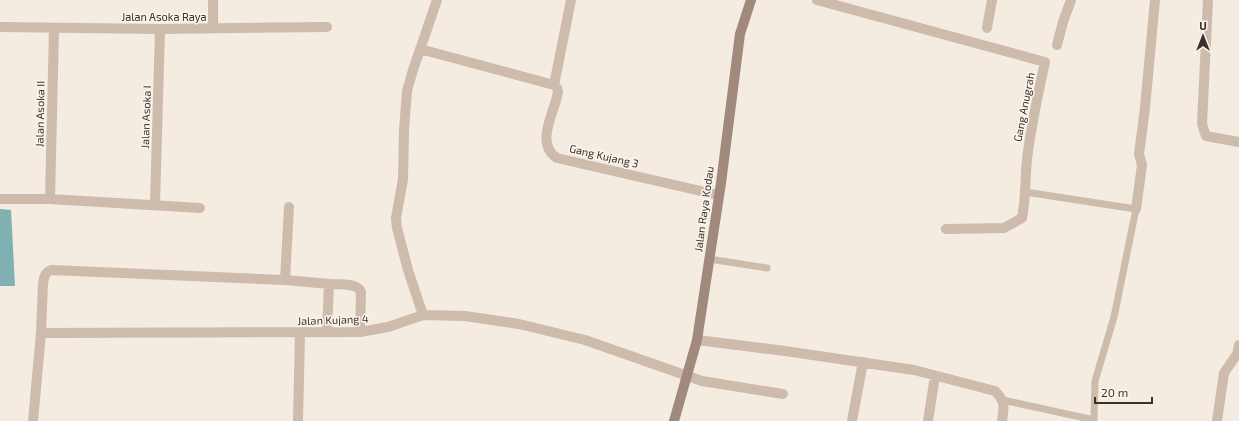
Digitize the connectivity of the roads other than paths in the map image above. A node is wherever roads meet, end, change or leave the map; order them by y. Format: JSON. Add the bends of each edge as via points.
{"nodes":[{"id":1,"x":213,"y":0,"type":"edge"},
{"id":2,"x":437,"y":0,"type":"edge"},
{"id":3,"x":571,"y":0,"type":"edge"},
{"id":4,"x":751,"y":0,"type":"edge"},
{"id":5,"x":817,"y":0,"type":"edge"},
{"id":6,"x":992,"y":0,"type":"edge"},
{"id":7,"x":1071,"y":0,"type":"edge"},
{"id":8,"x":1155,"y":0,"type":"edge"},
{"id":9,"x":1208,"y":0,"type":"edge"},
{"id":10,"x":327,"y":27,"type":"dead end"},
{"id":11,"x":0,"y":28,"type":"edge"},
{"id":12,"x":213,"y":28,"type":"junction"},
{"id":13,"x":987,"y":28,"type":"dead end"},
{"id":14,"x":54,"y":29,"type":"junction"},
{"id":15,"x":160,"y":29,"type":"junction"},
{"id":16,"x":1057,"y":45,"type":"dead end"},
{"id":17,"x":420,"y":49,"type":"junction"},
{"id":18,"x":554,"y":85,"type":"junction"},
{"id":19,"x":1239,"y":142,"type":"edge"},
{"id":20,"x":1025,"y":192,"type":"junction"},
{"id":21,"x":718,"y":195,"type":"junction"},
{"id":22,"x":0,"y":199,"type":"edge"},
{"id":23,"x":50,"y":199,"type":"junction"},
{"id":24,"x":155,"y":204,"type":"junction"},
{"id":25,"x":289,"y":207,"type":"dead end"},
{"id":26,"x":200,"y":208,"type":"dead end"},
{"id":27,"x":1136,"y":209,"type":"junction"},
{"id":28,"x":946,"y":229,"type":"dead end"},
{"id":29,"x":709,"y":259,"type":"junction"},
{"id":30,"x":767,"y":268,"type":"dead end"},
{"id":31,"x":285,"y":280,"type":"junction"},
{"id":32,"x":329,"y":284,"type":"junction"},
{"id":33,"x":423,"y":315,"type":"junction"},
{"id":34,"x":327,"y":332,"type":"junction"},
{"id":35,"x":360,"y":332,"type":"junction"},
{"id":36,"x":41,"y":333,"type":"junction"},
{"id":37,"x":300,"y":333,"type":"junction"},
{"id":38,"x":697,"y":340,"type":"junction"},
{"id":39,"x":1239,"y":345,"type":"edge"},
{"id":40,"x":863,"y":362,"type":"junction"},
{"id":41,"x":687,"y":376,"type":"junction"},
{"id":42,"x":935,"y":376,"type":"junction"},
{"id":43,"x":783,"y":394,"type":"dead end"},
{"id":44,"x":1003,"y":400,"type":"junction"},
{"id":45,"x":1094,"y":420,"type":"edge"},
{"id":46,"x":33,"y":421,"type":"edge"},
{"id":47,"x":298,"y":421,"type":"edge"},
{"id":48,"x":674,"y":421,"type":"edge"},
{"id":49,"x":852,"y":421,"type":"edge"},
{"id":50,"x":928,"y":421,"type":"edge"},
{"id":51,"x":1002,"y":421,"type":"edge"},
{"id":52,"x":1217,"y":421,"type":"edge"}],
"edges":[{"from":1,"to":12,"type":"street"},
{"from":2,"to":17,"type":"street"},
{"from":3,"to":18,"type":"street"},
{"from":4,"to":21,"type":"street","name":"Jalan Raya Kodau","via":[[740,34]]},
{"from":5,"to":20,"type":"street","name":"Gang Anugrah","via":[[1045,62],[1028,147]]},
{"from":6,"to":13,"type":"street"},
{"from":7,"to":16,"type":"street"},
{"from":8,"to":27,"type":"street"},
{"from":9,"to":19,"type":"street","via":[[1202,124],[1206,136]]},
{"from":10,"to":12,"type":"street","name":"Jalan Asoka Raya"},
{"from":11,"to":14,"type":"street","name":"Jalan Asoka Raya"},
{"from":12,"to":15,"type":"street","name":"Jalan Asoka Raya"},
{"from":14,"to":15,"type":"street","name":"Jalan Asoka Raya"},
{"from":14,"to":23,"type":"street","name":"Jalan Asoka II"},
{"from":15,"to":24,"type":"street","name":"Jalan Asoka I"},
{"from":17,"to":18,"type":"street"},
{"from":17,"to":33,"type":"street","via":[[407,91],[403,179],[396,218],[408,270]]},
{"from":18,"to":21,"type":"street","name":"Gang Kujang 3","via":[[557,88],[557,96],[546,135],[548,151],[552,155]]},
{"from":20,"to":27,"type":"lane"},
{"from":20,"to":28,"type":"street","name":"Gang Anugrah","via":[[1022,218],[1004,228]]},
{"from":21,"to":29,"type":"street","name":"Jalan Raya Kodau"},
{"from":22,"to":23,"type":"street"},
{"from":23,"to":24,"type":"street"},
{"from":24,"to":26,"type":"street"},
{"from":25,"to":31,"type":"street"},
{"from":27,"to":45,"type":"lane","via":[[1114,317],[1095,381]]},
{"from":29,"to":30,"type":"lane"},
{"from":29,"to":38,"type":"street","name":"Jalan Raya Kodau"},
{"from":31,"to":32,"type":"street"},
{"from":31,"to":36,"type":"street","via":[[51,270],[44,277]]},
{"from":32,"to":34,"type":"street"},
{"from":32,"to":35,"type":"street","via":[[355,286],[360,289]]},
{"from":33,"to":35,"type":"street","name":"Jalan Kujang 4","via":[[388,327]]},
{"from":33,"to":41,"type":"street","name":"Jalan Kujang 4","via":[[465,316],[519,324],[585,340]]},
{"from":34,"to":35,"type":"street","name":"Jalan Kujang 4"},
{"from":34,"to":37,"type":"street","name":"Jalan Kujang 4"},
{"from":36,"to":37,"type":"street","name":"Jalan Kujang 4"},
{"from":36,"to":46,"type":"street"},
{"from":37,"to":47,"type":"street"},
{"from":38,"to":40,"type":"street"},
{"from":38,"to":41,"type":"street","name":"Jalan Raya Kodau"},
{"from":39,"to":52,"type":"street","via":[[1237,354],[1224,373]]},
{"from":40,"to":42,"type":"street"},
{"from":40,"to":49,"type":"street"},
{"from":41,"to":43,"type":"street","name":"Jalan Kujang 4","via":[[702,381]]},
{"from":41,"to":48,"type":"street","name":"Jalan Raya Kodau"},
{"from":42,"to":44,"type":"street","via":[[995,391]]},
{"from":42,"to":50,"type":"street"},
{"from":44,"to":45,"type":"lane"},
{"from":44,"to":51,"type":"street"}]}
